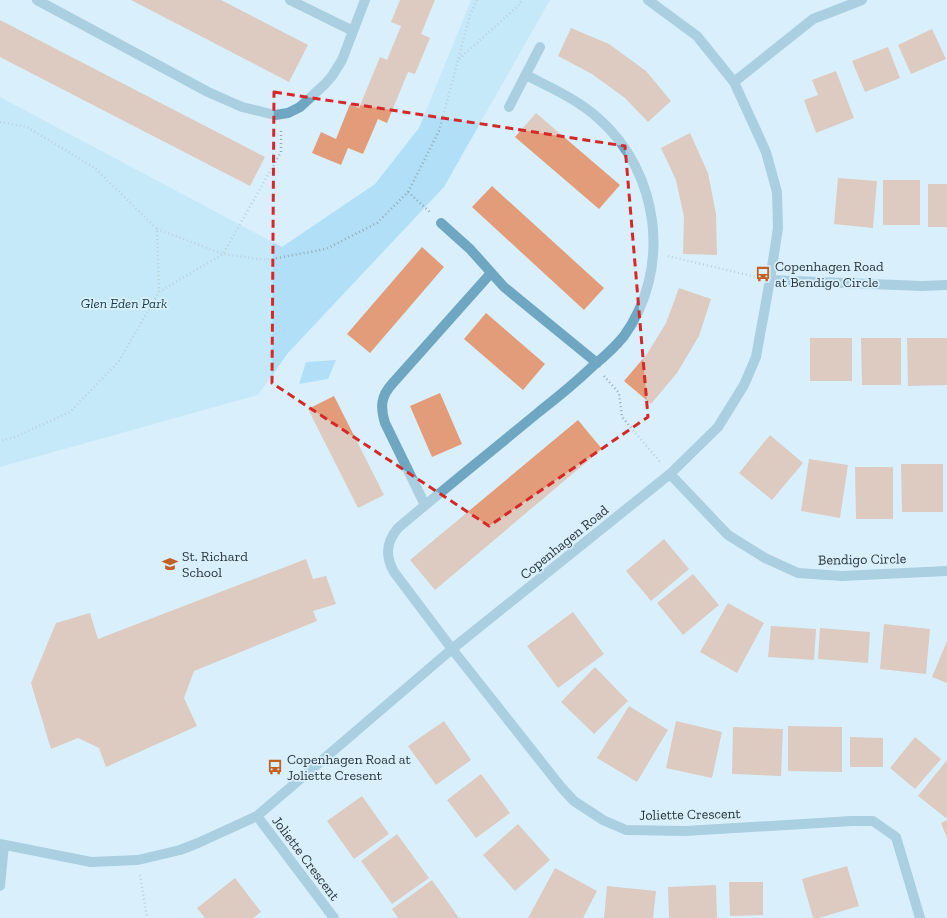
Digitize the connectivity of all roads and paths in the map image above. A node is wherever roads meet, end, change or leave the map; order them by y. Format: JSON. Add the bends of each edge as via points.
{"nodes":[{"id":1,"x":37,"y":0,"type":"edge"},
{"id":2,"x":290,"y":0,"type":"edge"},
{"id":3,"x":366,"y":0,"type":"edge"},
{"id":4,"x":476,"y":0,"type":"edge"},
{"id":5,"x":522,"y":0,"type":"edge"},
{"id":6,"x":648,"y":0,"type":"edge"},
{"id":7,"x":862,"y":0,"type":"edge"},
{"id":8,"x":353,"y":31,"type":"junction"},
{"id":9,"x":540,"y":47,"type":"dead end"},
{"id":10,"x":458,"y":60,"type":"junction"},
{"id":11,"x":526,"y":75,"type":"junction"},
{"id":12,"x":734,"y":82,"type":"junction"},
{"id":13,"x":510,"y":107,"type":"dead end"},
{"id":14,"x":281,"y":115,"type":"junction"},
{"id":15,"x":0,"y":122,"type":"edge"},
{"id":16,"x":408,"y":192,"type":"junction"},
{"id":17,"x":441,"y":223,"type":"joint"},
{"id":18,"x":157,"y":229,"type":"junction"},
{"id":19,"x":223,"y":254,"type":"junction"},
{"id":20,"x":654,"y":254,"type":"junction"},
{"id":21,"x":491,"y":273,"type":"junction"},
{"id":22,"x":770,"y":280,"type":"junction"},
{"id":23,"x":947,"y":285,"type":"edge"},
{"id":24,"x":159,"y":292,"type":"junction"},
{"id":25,"x":595,"y":364,"type":"junction"},
{"id":26,"x":0,"y":441,"type":"edge"},
{"id":27,"x":670,"y":474,"type":"junction"},
{"id":28,"x":425,"y":505,"type":"junction"},
{"id":29,"x":947,"y":572,"type":"edge"},
{"id":30,"x":452,"y":649,"type":"junction"},
{"id":31,"x":257,"y":816,"type":"junction"},
{"id":32,"x":2,"y":845,"type":"edge"},
{"id":33,"x":138,"y":860,"type":"junction"},
{"id":34,"x":0,"y":886,"type":"edge"},
{"id":35,"x":146,"y":918,"type":"edge"},
{"id":36,"x":334,"y":918,"type":"edge"},
{"id":37,"x":920,"y":918,"type":"edge"}],
"edges":[{"from":1,"to":14,"type":"street","via":[[214,95],[258,112]]},
{"from":2,"to":8,"type":"street"},
{"from":3,"to":8,"type":"street"},
{"from":4,"to":10,"type":"path"},
{"from":5,"to":10,"type":"path"},
{"from":6,"to":12,"type":"street","name":"Copenhagen Road","via":[[697,36]]},
{"from":7,"to":12,"type":"street","via":[[813,19]]},
{"from":8,"to":14,"type":"street","via":[[342,60],[328,80],[300,107]]},
{"from":9,"to":11,"type":"street"},
{"from":10,"to":16,"type":"path","via":[[439,131]]},
{"from":11,"to":13,"type":"street"},
{"from":11,"to":20,"type":"street","name":"Joliette Crescent","via":[[585,108],[624,146],[645,187],[653,223]]},
{"from":12,"to":22,"type":"street","name":"Copenhagen Road","via":[[766,152],[776,192],[778,228]]},
{"from":14,"to":19,"type":"path","via":[[281,152]]},
{"from":15,"to":18,"type":"path","via":[[27,127],[94,168]]},
{"from":16,"to":17,"type":"path"},
{"from":16,"to":19,"type":"path","via":[[377,223],[326,249],[266,260]]},
{"from":17,"to":21,"type":"street","via":[[470,249]]},
{"from":18,"to":19,"type":"path"},
{"from":18,"to":24,"type":"path"},
{"from":19,"to":24,"type":"path"},
{"from":20,"to":22,"type":"path"},
{"from":20,"to":25,"type":"street","name":"Joliette Crescent","via":[[642,302],[634,319],[619,341]]},
{"from":21,"to":25,"type":"street"},
{"from":21,"to":28,"type":"street","via":[[392,384],[381,405],[385,423]]},
{"from":22,"to":23,"type":"street"},
{"from":22,"to":27,"type":"street","name":"Copenhagen Road","via":[[756,357],[744,385],[718,427]]},
{"from":24,"to":26,"type":"path","via":[[119,361],[70,412]]},
{"from":25,"to":27,"type":"path","via":[[619,393],[622,418]]},
{"from":25,"to":28,"type":"street","name":"Joliette Crescent","via":[[568,389]]},
{"from":27,"to":29,"type":"street","name":"Bendigo Circle","via":[[728,535],[764,558],[798,573],[842,576]]},
{"from":27,"to":30,"type":"street","name":"Copenhagen Road"},
{"from":28,"to":30,"type":"street","name":"Joliette Crescent","via":[[393,534],[387,552],[394,572]]},
{"from":30,"to":31,"type":"street","name":"Copenhagen Road"},
{"from":30,"to":37,"type":"street","name":"Joliette Crescent","via":[[574,802],[603,820],[626,830],[685,831],[873,821],[896,838]]},
{"from":31,"to":33,"type":"street","name":"Copenhagen Road","via":[[180,850]]},
{"from":31,"to":36,"type":"street","name":"Joliette Crescent"},
{"from":32,"to":33,"type":"street","name":"Copenhagen Road","via":[[91,862]]},
{"from":32,"to":34,"type":"street"},
{"from":33,"to":35,"type":"path"}]}
